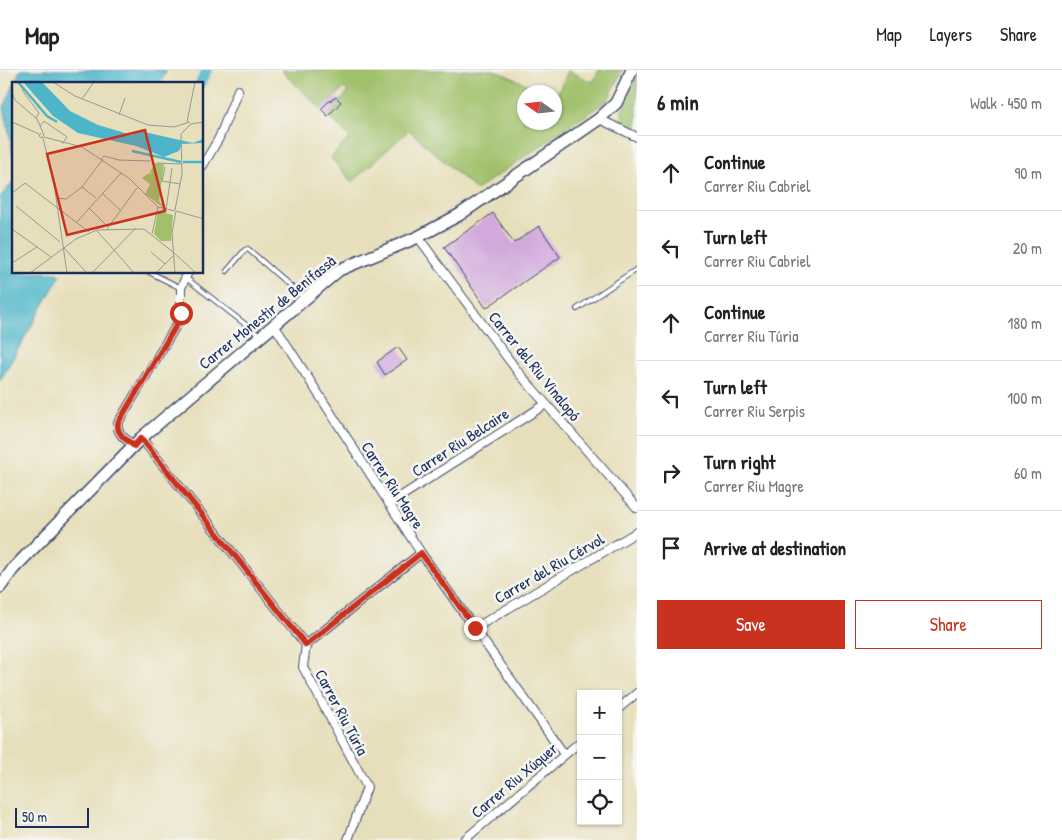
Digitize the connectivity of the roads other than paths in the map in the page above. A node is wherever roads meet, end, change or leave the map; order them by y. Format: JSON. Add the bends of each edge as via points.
{"nodes":[{"id":1,"x":632,"y":70,"type":"edge"},
{"id":2,"x":238,"y":90,"type":"dead end"},
{"id":3,"x":599,"y":119,"type":"junction"},
{"id":4,"x":637,"y":137,"type":"edge"},
{"id":5,"x":204,"y":164,"type":"edge"},
{"id":6,"x":418,"y":237,"type":"junction"},
{"id":7,"x":637,"y":269,"type":"edge"},
{"id":8,"x":227,"y":271,"type":"dead end"},
{"id":9,"x":153,"y":274,"type":"edge"},
{"id":10,"x":187,"y":275,"type":"edge"},
{"id":11,"x":181,"y":288,"type":"junction"},
{"id":12,"x":304,"y":298,"type":"junction"},
{"id":13,"x":578,"y":309,"type":"dead end"},
{"id":14,"x":274,"y":324,"type":"junction"},
{"id":15,"x":260,"y":336,"type":"junction"},
{"id":16,"x":546,"y":404,"type":"junction"},
{"id":17,"x":138,"y":442,"type":"junction"},
{"id":18,"x":389,"y":504,"type":"junction"},
{"id":19,"x":637,"y":508,"type":"edge"},
{"id":20,"x":637,"y":532,"type":"edge"},
{"id":21,"x":421,"y":553,"type":"junction"},
{"id":22,"x":0,"y":588,"type":"edge"},
{"id":23,"x":475,"y":628,"type":"junction"},
{"id":24,"x":306,"y":645,"type":"junction"},
{"id":25,"x":637,"y":693,"type":"edge"},
{"id":26,"x":622,"y":706,"type":"edge"},
{"id":27,"x":577,"y":744,"type":"edge"},
{"id":28,"x":564,"y":754,"type":"junction"},
{"id":29,"x":348,"y":840,"type":"edge"},
{"id":30,"x":464,"y":840,"type":"edge"}],
"edges":[{"from":1,"to":3,"type":"street","name":"Carrer Monestir de Benifassà","via":[[616,103]]},
{"from":2,"to":5,"type":"street","via":[[219,138]]},
{"from":3,"to":4,"type":"street"},
{"from":3,"to":6,"type":"street","name":"Carrer Monestir de Benifassà","via":[[459,215]]},
{"from":6,"to":12,"type":"street","name":"Carrer Monestir de Benifassà","via":[[338,270]]},
{"from":6,"to":16,"type":"street","name":"Carrer del Riu Vinalopó","via":[[518,372]]},
{"from":7,"to":13,"type":"lane"},
{"from":8,"to":12,"type":"lane","via":[[248,249]]},
{"from":9,"to":11,"type":"lane"},
{"from":10,"to":11,"type":"street"},
{"from":10,"to":15,"type":"lane"},
{"from":11,"to":17,"type":"street","via":[[181,313],[177,324],[118,423],[119,433]]},
{"from":12,"to":14,"type":"street","name":"Carrer Monestir de Benifassà"},
{"from":14,"to":15,"type":"street","name":"Carrer Monestir de Benifassà"},
{"from":14,"to":18,"type":"street","name":"Carrer Riu Magre"},
{"from":15,"to":17,"type":"street","name":"Carrer Monestir de Benifassà"},
{"from":16,"to":18,"type":"street","name":"Carrer Riu Belcaire"},
{"from":16,"to":19,"type":"street","name":"Carrer del Riu Vinalopó"},
{"from":17,"to":22,"type":"street","name":"Carrer Monestir de Benifassà","via":[[13,569]]},
{"from":17,"to":24,"type":"street"},
{"from":18,"to":21,"type":"street","name":"Carrer Riu Magre"},
{"from":20,"to":23,"type":"street","name":"Carrer del Riu Cérvol"},
{"from":21,"to":23,"type":"street","name":"Carrer Riu Magre"},
{"from":21,"to":24,"type":"street"},
{"from":23,"to":28,"type":"street","name":"Carrer Riu Magre"},
{"from":24,"to":29,"type":"street","name":"Carrer Riu Túria","via":[[303,667],[368,787]]},
{"from":25,"to":26,"type":"street"},
{"from":27,"to":28,"type":"street","name":"Carrer Riu Xúquer"},
{"from":28,"to":30,"type":"street","name":"Carrer Riu Xúquer"}]}
